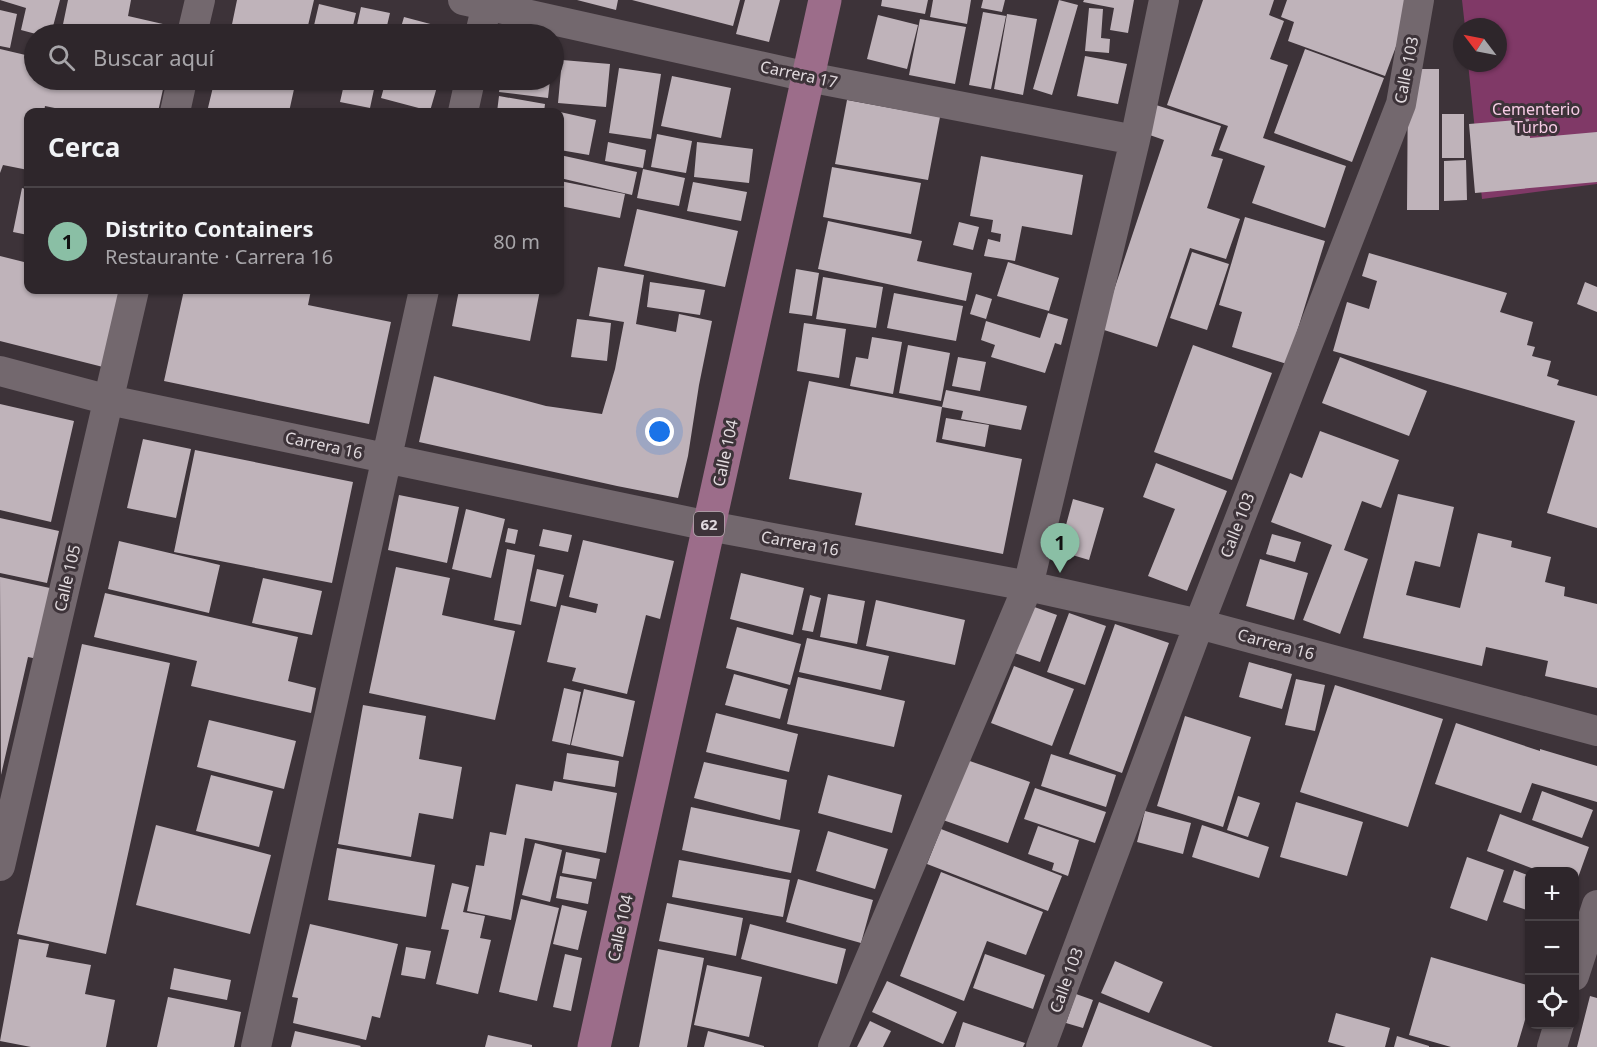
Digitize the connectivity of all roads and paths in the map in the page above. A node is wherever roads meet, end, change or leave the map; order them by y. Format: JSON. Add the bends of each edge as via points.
{"nodes":[{"id":1,"x":200,"y":0,"type":"edge"},
{"id":2,"x":825,"y":0,"type":"edge"},
{"id":3,"x":1164,"y":0,"type":"edge"},
{"id":4,"x":1419,"y":0,"type":"edge"},
{"id":5,"x":479,"y":2,"type":"edge"},
{"id":6,"x":194,"y":24,"type":"edge"},
{"id":7,"x":480,"y":24,"type":"edge"},
{"id":8,"x":808,"y":77,"type":"junction"},
{"id":9,"x":180,"y":90,"type":"edge"},
{"id":10,"x":468,"y":90,"type":"edge"},
{"id":11,"x":175,"y":108,"type":"edge"},
{"id":12,"x":464,"y":108,"type":"edge"},
{"id":13,"x":1136,"y":140,"type":"junction"},
{"id":14,"x":133,"y":294,"type":"edge"},
{"id":15,"x":423,"y":294,"type":"edge"},
{"id":16,"x":0,"y":371,"type":"edge"},
{"id":17,"x":109,"y":399,"type":"junction"},
{"id":18,"x":386,"y":458,"type":"junction"},
{"id":19,"x":709,"y":526,"type":"junction"},
{"id":20,"x":1028,"y":585,"type":"junction"},
{"id":21,"x":1198,"y":624,"type":"junction"},
{"id":22,"x":1597,"y":731,"type":"edge"},
{"id":23,"x":0,"y":866,"type":"edge"},
{"id":24,"x":1597,"y":905,"type":"edge"},
{"id":25,"x":1575,"y":975,"type":"edge"},
{"id":26,"x":1557,"y":1029,"type":"edge"},
{"id":27,"x":256,"y":1047,"type":"edge"},
{"id":28,"x":594,"y":1047,"type":"edge"},
{"id":29,"x":833,"y":1047,"type":"edge"},
{"id":30,"x":1041,"y":1047,"type":"edge"},
{"id":31,"x":1552,"y":1047,"type":"edge"}],
"edges":[{"from":1,"to":6,"type":"street"},
{"from":2,"to":8,"type":"main road","name":"Calle 104","number":"62"},
{"from":3,"to":13,"type":"street"},
{"from":4,"to":21,"type":"street","name":"Calle 103","via":[[1401,104]]},
{"from":5,"to":7,"type":"street"},
{"from":5,"to":8,"type":"street","name":"Carrera 17"},
{"from":8,"to":13,"type":"street","name":"Carrera 17"},
{"from":8,"to":19,"type":"main road","name":"Calle 104","number":"62"},
{"from":9,"to":11,"type":"street"},
{"from":10,"to":12,"type":"street"},
{"from":13,"to":20,"type":"street"},
{"from":14,"to":17,"type":"street","name":"Calle 105"},
{"from":15,"to":18,"type":"street"},
{"from":16,"to":17,"type":"street","name":"Carrera 16"},
{"from":17,"to":18,"type":"street","name":"Carrera 16"},
{"from":17,"to":23,"type":"street","name":"Calle 105"},
{"from":18,"to":19,"type":"street","name":"Carrera 16"},
{"from":18,"to":27,"type":"street"},
{"from":19,"to":20,"type":"street","name":"Carrera 16"},
{"from":19,"to":28,"type":"main road","name":"Calle 104","number":"62"},
{"from":20,"to":21,"type":"street","name":"Carrera 16"},
{"from":20,"to":29,"type":"street"},
{"from":21,"to":22,"type":"street","name":"Carrera 16"},
{"from":21,"to":30,"type":"street","name":"Calle 103"},
{"from":24,"to":25,"type":"street"},
{"from":26,"to":31,"type":"street"}]}
